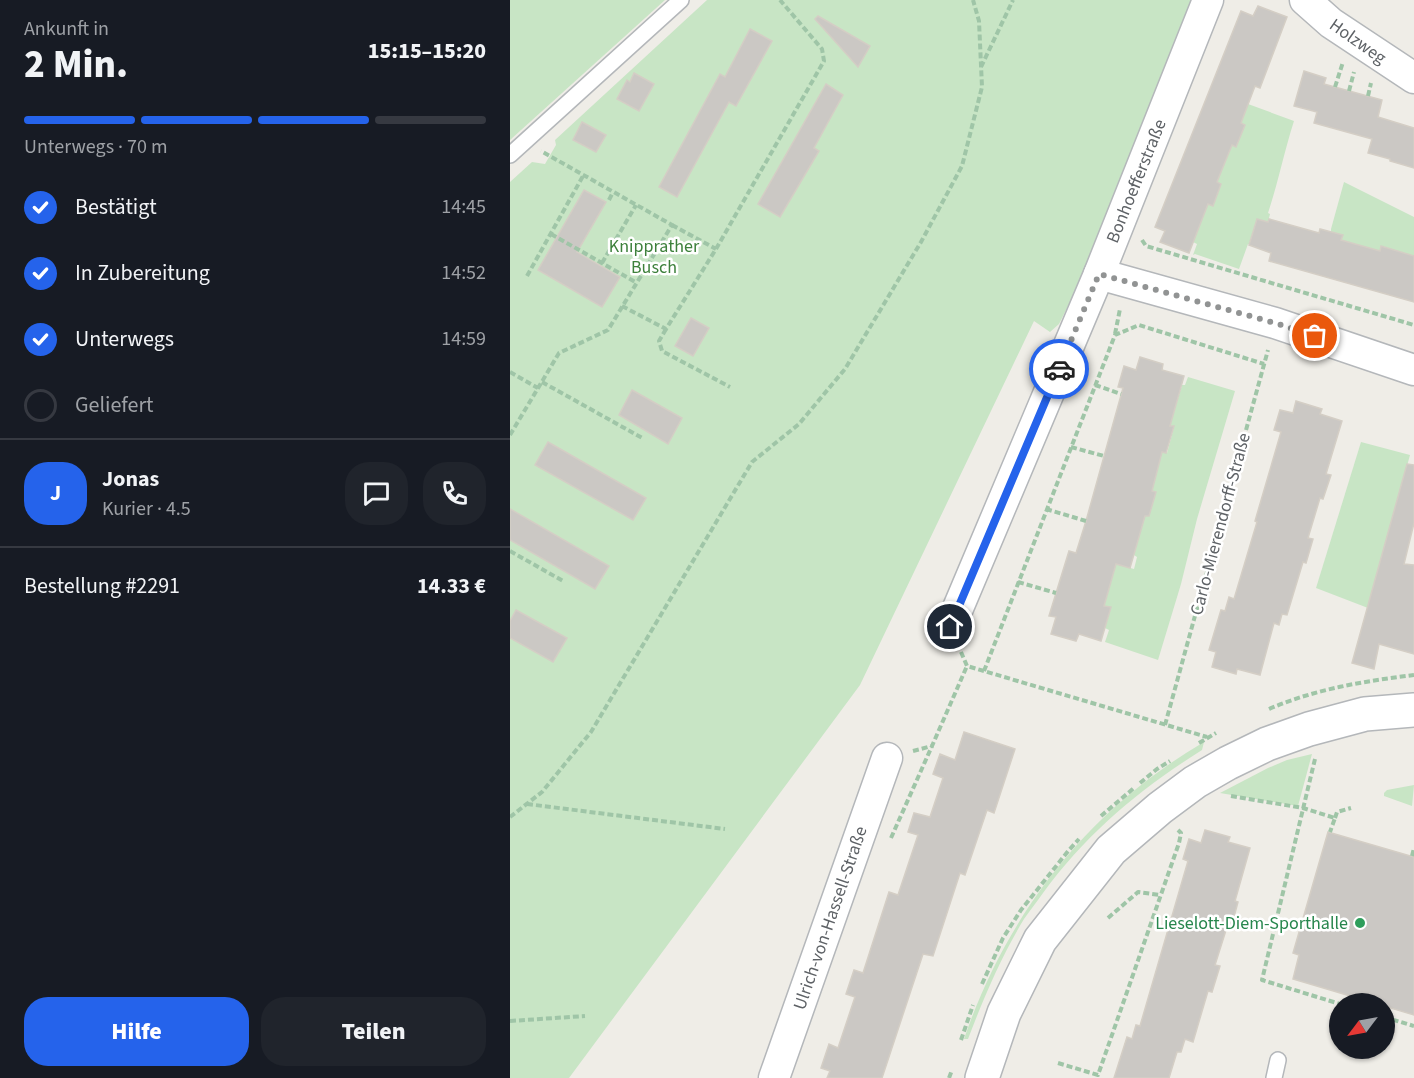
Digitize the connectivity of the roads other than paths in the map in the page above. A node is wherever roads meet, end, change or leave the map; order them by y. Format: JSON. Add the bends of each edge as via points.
{"nodes":[{"id":1,"x":681,"y":0,"type":"edge"},
{"id":2,"x":1208,"y":0,"type":"edge"},
{"id":3,"x":1305,"y":0,"type":"edge"},
{"id":4,"x":1414,"y":78,"type":"edge"},
{"id":5,"x":510,"y":155,"type":"edge"},
{"id":6,"x":1099,"y":274,"type":"junction"},
{"id":7,"x":1414,"y":370,"type":"edge"},
{"id":8,"x":950,"y":627,"type":"road end"},
{"id":9,"x":1414,"y":710,"type":"edge"},
{"id":10,"x":887,"y":758,"type":"road end"},
{"id":11,"x":1278,"y":1060,"type":"dead end"},
{"id":12,"x":774,"y":1078,"type":"edge"},
{"id":13,"x":982,"y":1078,"type":"edge"},
{"id":14,"x":1274,"y":1078,"type":"edge"}],
"edges":[{"from":1,"to":5,"type":"lane"},
{"from":2,"to":6,"type":"street","name":"Bonhoefferstraße"},
{"from":3,"to":4,"type":"street","name":"Holzweg","via":[[1331,23]]},
{"from":6,"to":7,"type":"street","via":[[1275,323]]},
{"from":6,"to":8,"type":"street","name":"Bonhoefferstraße"},
{"from":9,"to":13,"type":"street","via":[[1365,714],[1267,744],[1196,782],[1160,808],[1111,850],[1040,940],[1004,1012]]},
{"from":10,"to":12,"type":"street","name":"Ulrich-von-Hassell-Straße"},
{"from":11,"to":14,"type":"lane"}]}
